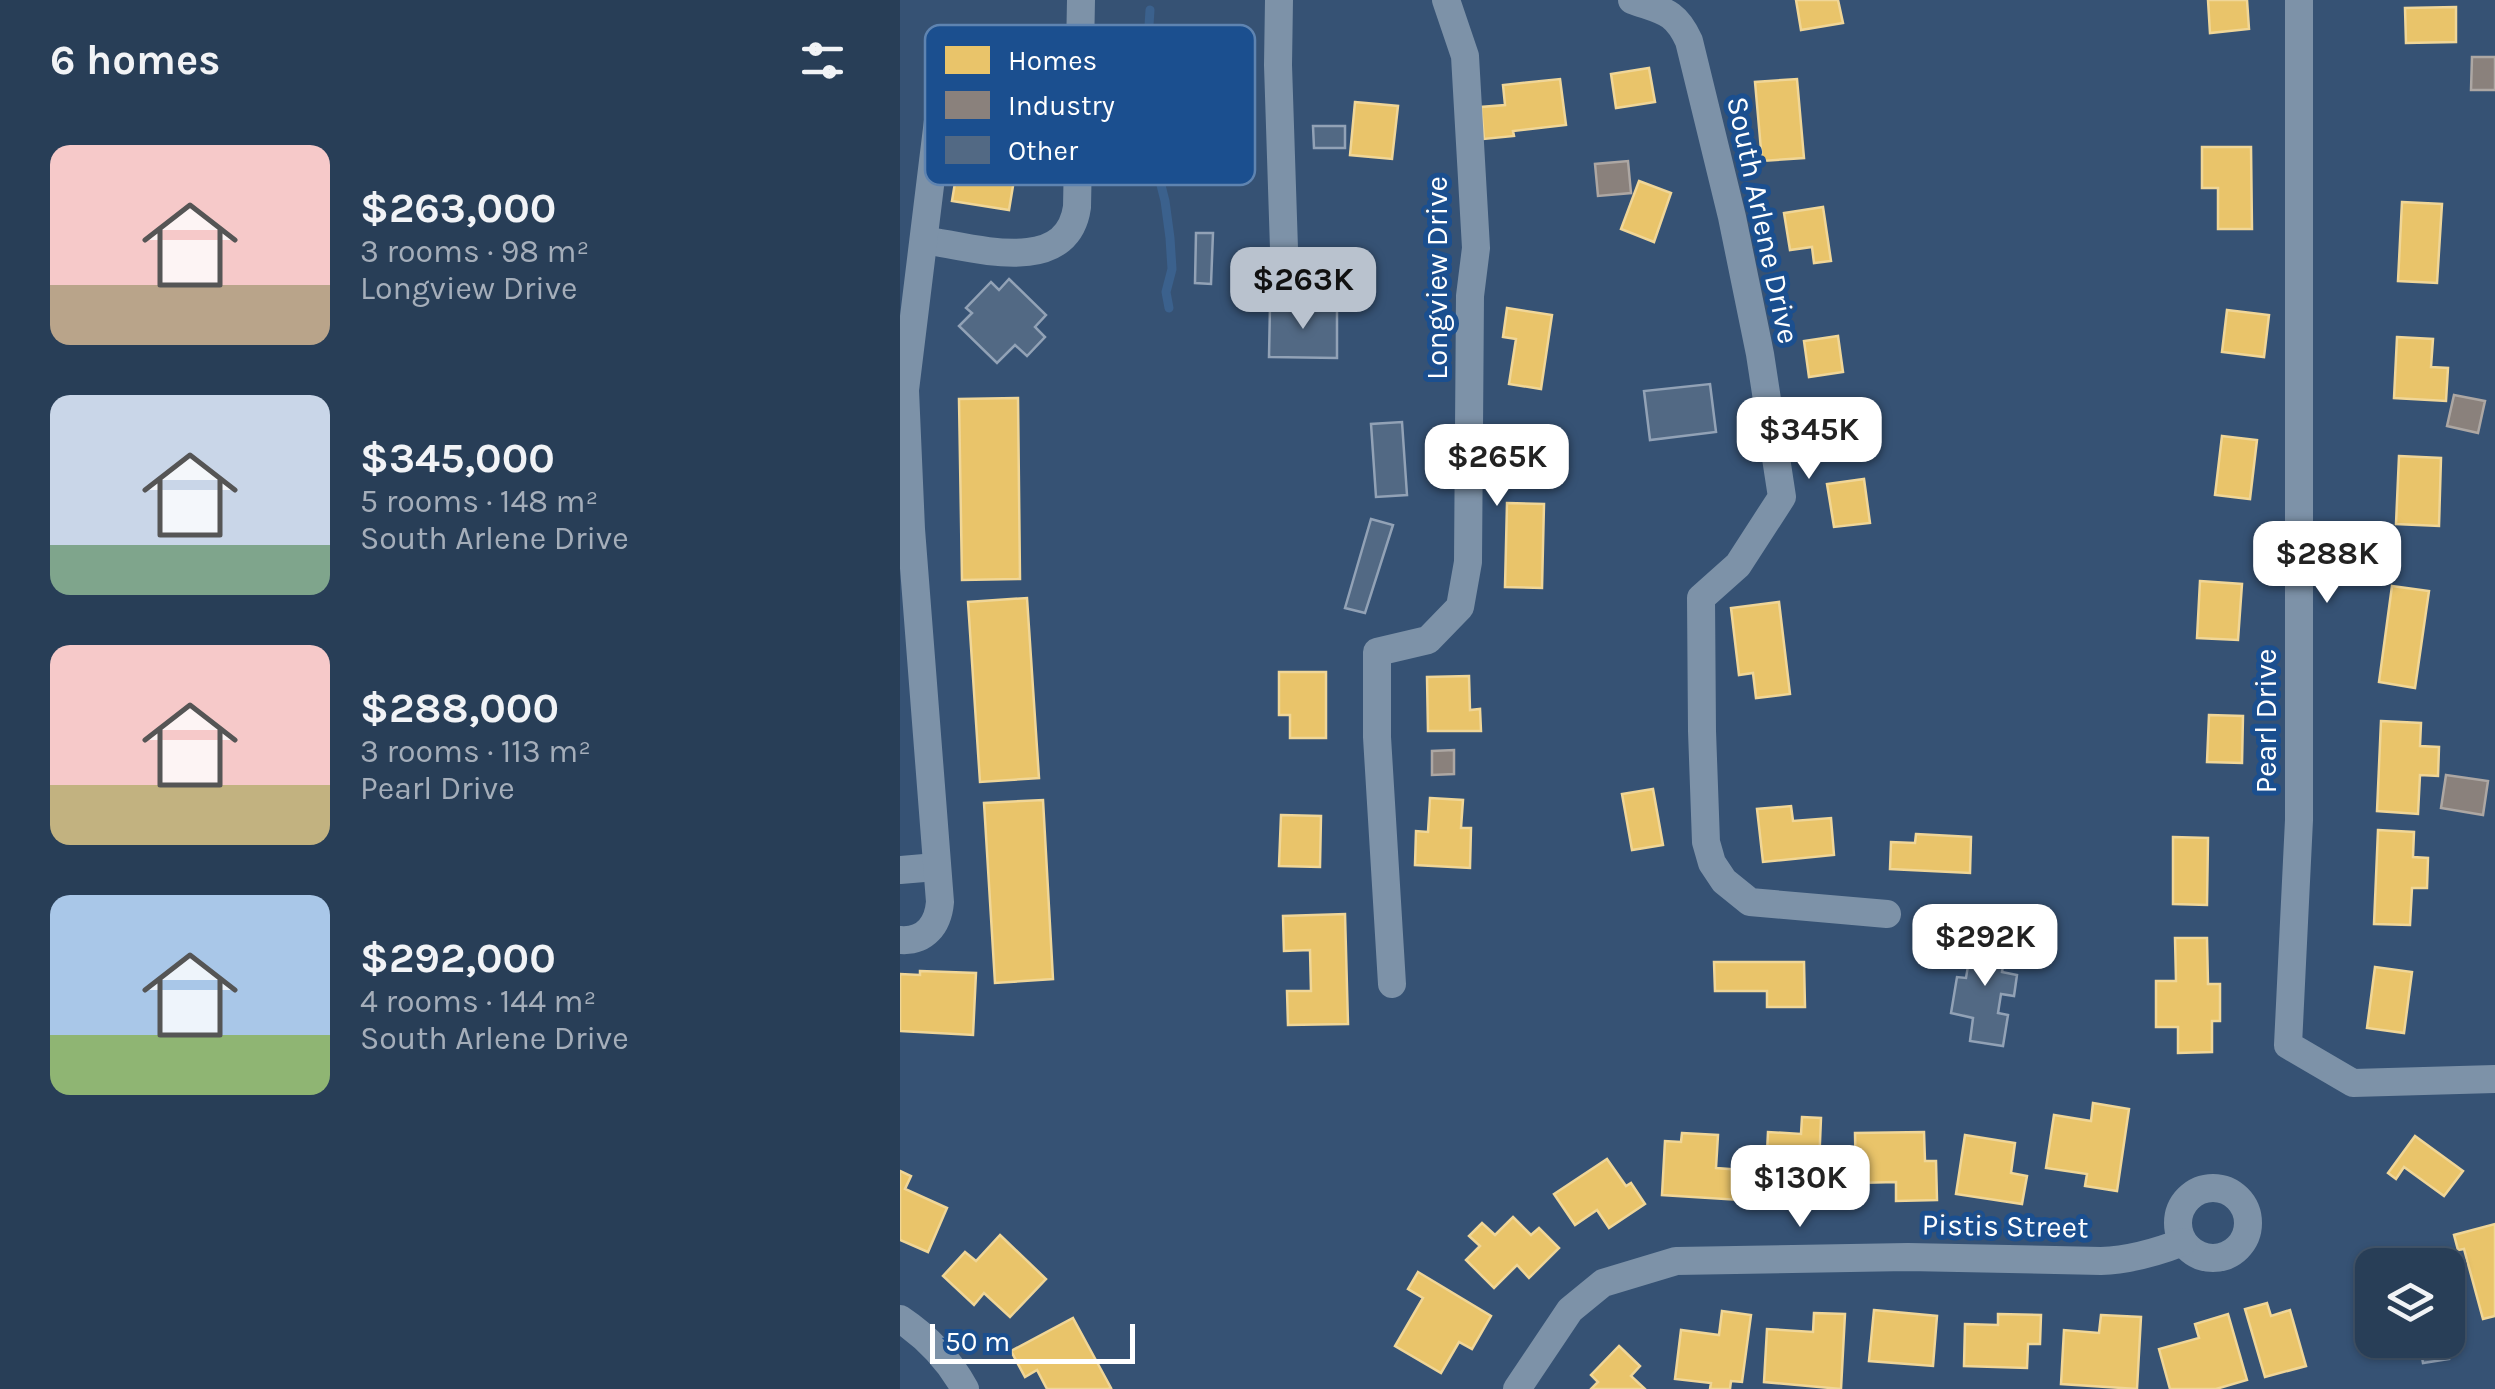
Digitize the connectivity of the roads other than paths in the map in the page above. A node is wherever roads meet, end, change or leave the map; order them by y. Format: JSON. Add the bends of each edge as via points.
{"nodes":[{"id":1,"x":1080,"y":0,"type":"edge"},
{"id":2,"x":1279,"y":0,"type":"edge"},
{"id":3,"x":1446,"y":0,"type":"edge"},
{"id":4,"x":1632,"y":0,"type":"edge"},
{"id":5,"x":2299,"y":0,"type":"edge"},
{"id":6,"x":1080,"y":25,"type":"edge"},
{"id":7,"x":930,"y":185,"type":"edge"},
{"id":8,"x":1077,"y":185,"type":"edge"},
{"id":9,"x":924,"y":240,"type":"junction"},
{"id":10,"x":1284,"y":249,"type":"dead end"},
{"id":11,"x":936,"y":866,"type":"junction"},
{"id":12,"x":900,"y":870,"type":"edge"},
{"id":13,"x":1888,"y":914,"type":"dead end"},
{"id":14,"x":900,"y":940,"type":"edge"},
{"id":15,"x":1392,"y":984,"type":"dead end"},
{"id":16,"x":2495,"y":1079,"type":"edge"},
{"id":17,"x":2183,"y":1242,"type":"dead end"},
{"id":18,"x":900,"y":1319,"type":"edge"},
{"id":19,"x":964,"y":1389,"type":"edge"},
{"id":20,"x":1518,"y":1389,"type":"edge"}],
"edges":[{"from":1,"to":6,"type":"street"},
{"from":2,"to":10,"type":"street"},
{"from":3,"to":15,"type":"street","name":"Longview Drive","via":[[1465,56],[1476,248],[1468,562],[1460,608],[1428,640],[1377,652]]},
{"from":4,"to":13,"type":"street","name":"South Arlene Drive","via":[[1667,13],[1689,41],[1760,354],[1782,497],[1738,565],[1701,598],[1706,842],[1724,882],[1750,902]]},
{"from":5,"to":16,"type":"street","name":"Pearl Drive","via":[[2299,820],[2288,1045],[2353,1083]]},
{"from":7,"to":9,"type":"street"},
{"from":8,"to":9,"type":"street","via":[[1075,221],[1044,250]]},
{"from":9,"to":11,"type":"street","via":[[906,403]]},
{"from":11,"to":12,"type":"street"},
{"from":11,"to":14,"type":"street","via":[[939,916],[922,936]]},
{"from":17,"to":20,"type":"street","name":"Pistis Street","via":[[2154,1254],[2101,1261],[1676,1261],[1592,1292],[1570,1310]]},
{"from":18,"to":19,"type":"street","via":[[938,1350]]}]}
